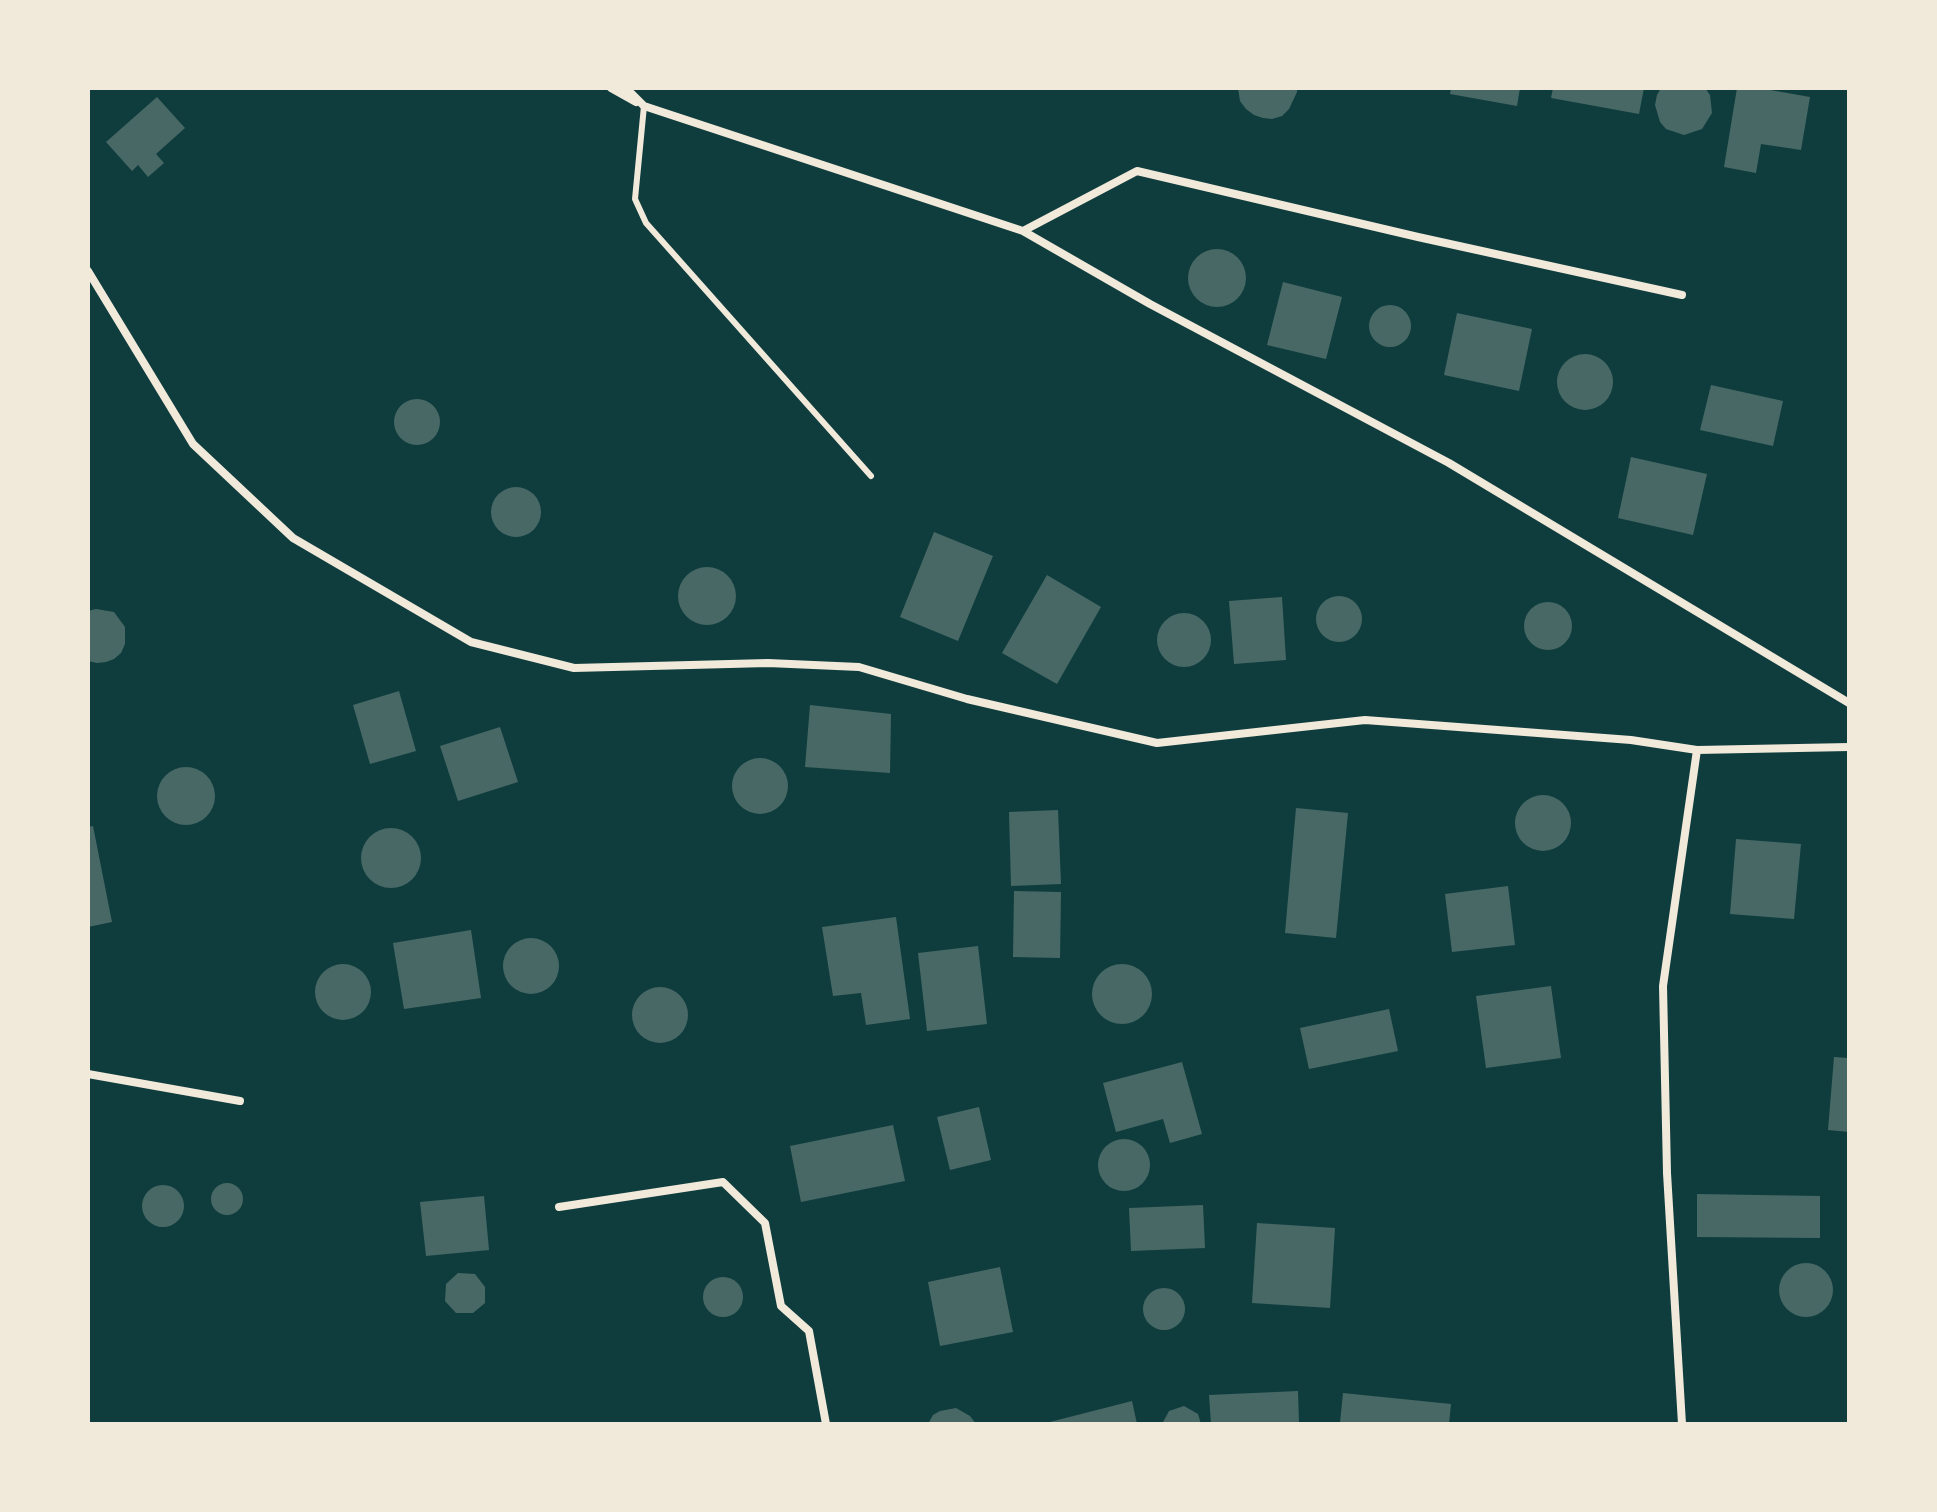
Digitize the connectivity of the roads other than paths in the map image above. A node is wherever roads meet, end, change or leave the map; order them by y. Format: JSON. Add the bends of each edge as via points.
{"nodes":[{"id":1,"x":611,"y":88,"type":"edge"},
{"id":2,"x":626,"y":88,"type":"edge"},
{"id":3,"x":644,"y":106,"type":"junction"},
{"id":4,"x":1023,"y":231,"type":"junction"},
{"id":5,"x":88,"y":271,"type":"edge"},
{"id":6,"x":1682,"y":295,"type":"dead end"},
{"id":7,"x":871,"y":476,"type":"dead end"},
{"id":8,"x":1849,"y":703,"type":"edge"},
{"id":9,"x":1849,"y":747,"type":"edge"},
{"id":10,"x":1697,"y":750,"type":"junction"},
{"id":11,"x":88,"y":1074,"type":"edge"},
{"id":12,"x":240,"y":1101,"type":"dead end"},
{"id":13,"x":559,"y":1207,"type":"dead end"},
{"id":14,"x":826,"y":1424,"type":"edge"},
{"id":15,"x":1682,"y":1424,"type":"edge"}],
"edges":[{"from":1,"to":3,"type":"street"},
{"from":2,"to":3,"type":"street"},
{"from":3,"to":4,"type":"street"},
{"from":3,"to":7,"type":"lane","via":[[635,199],[646,223]]},
{"from":4,"to":6,"type":"street","via":[[1137,171]]},
{"from":4,"to":8,"type":"street","via":[[1449,463]]},
{"from":5,"to":10,"type":"street","via":[[193,444],[293,538],[471,642],[574,668],[768,663],[859,667],[967,699],[1157,743],[1365,720],[1631,740]]},
{"from":9,"to":10,"type":"street"},
{"from":10,"to":15,"type":"street","via":[[1663,986],[1667,1173]]},
{"from":11,"to":12,"type":"street"},
{"from":13,"to":14,"type":"street","via":[[723,1182],[765,1223],[781,1306],[809,1331]]}]}
